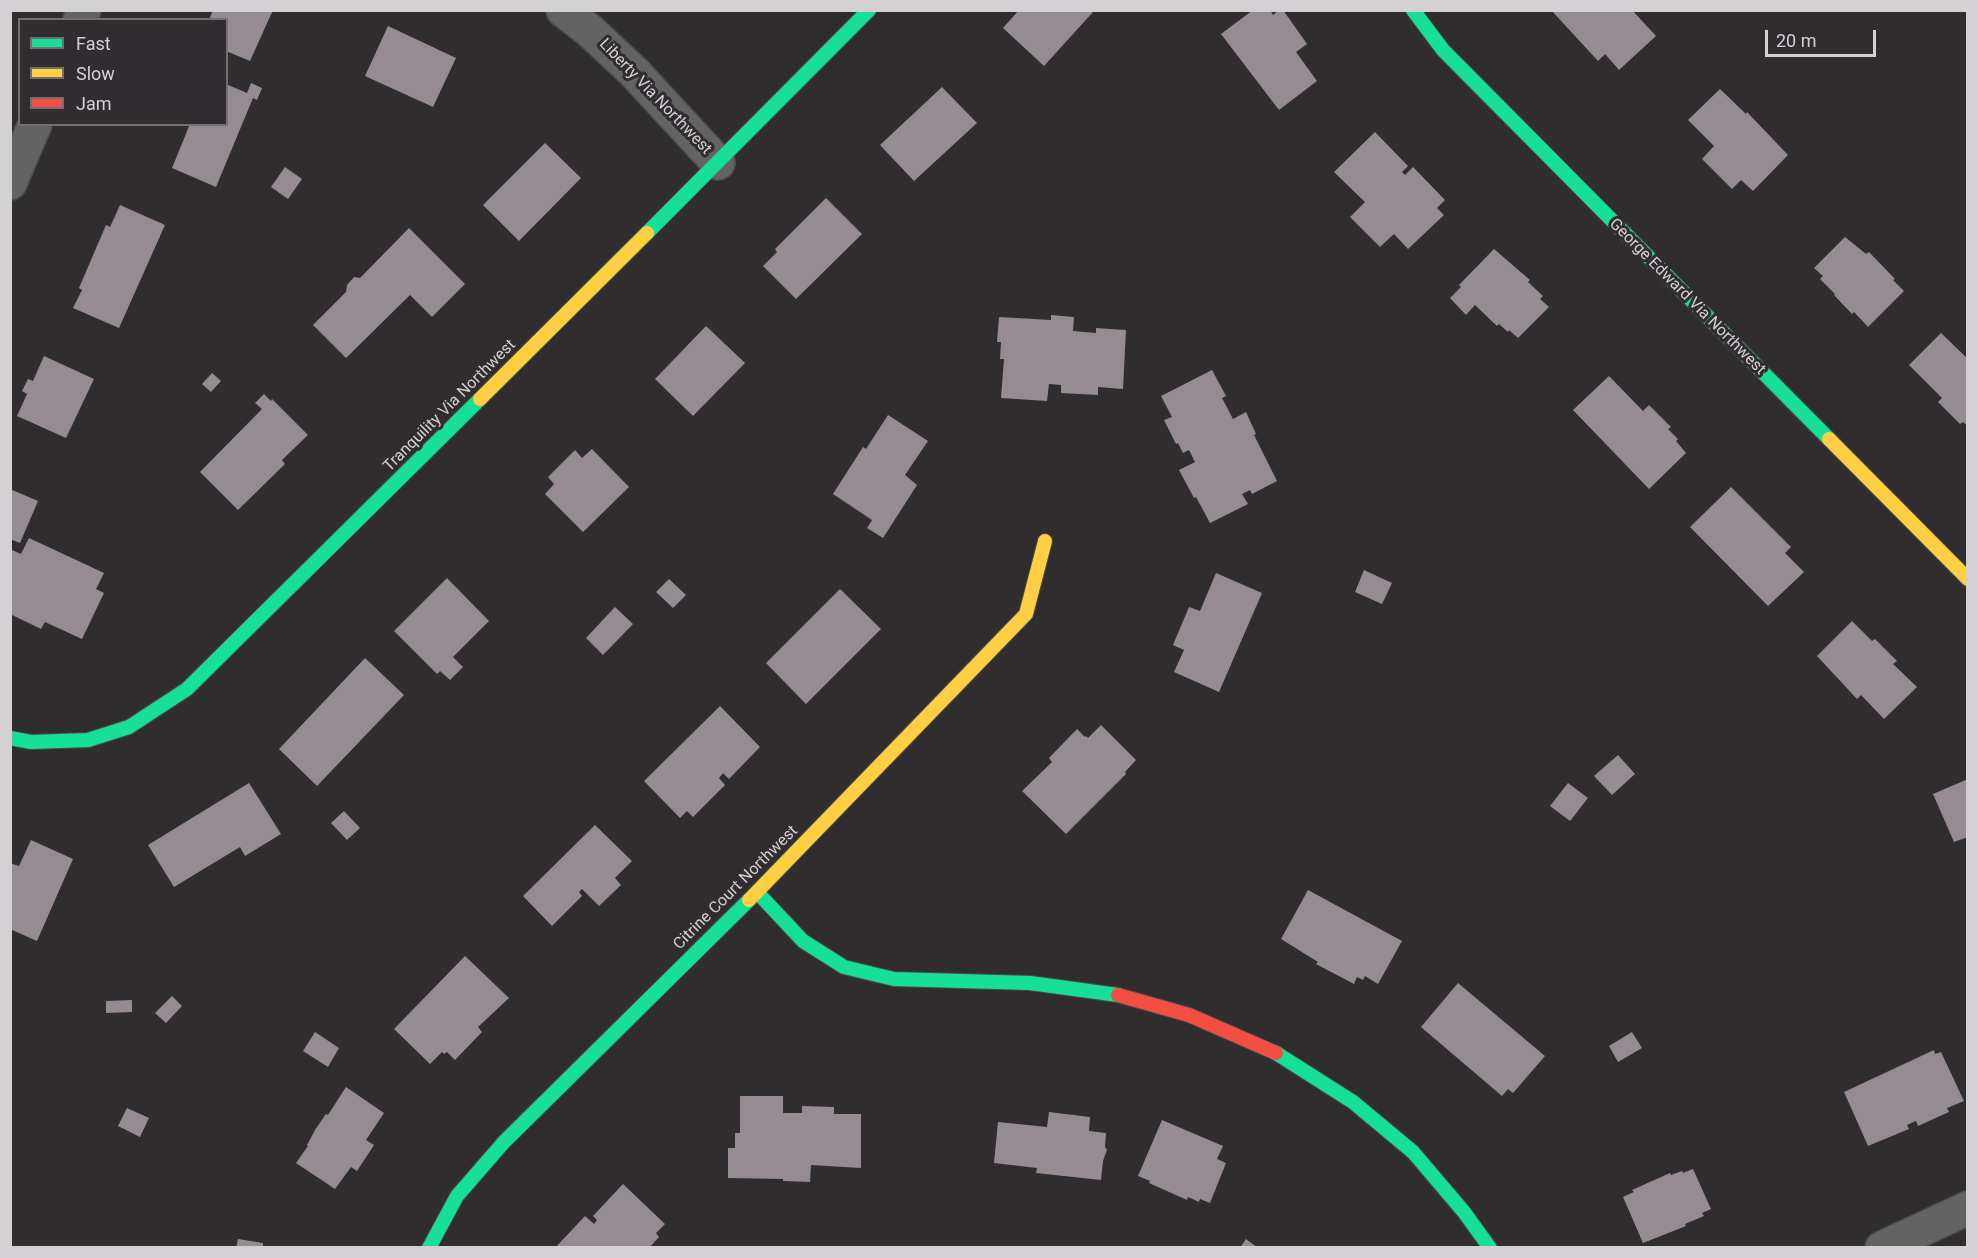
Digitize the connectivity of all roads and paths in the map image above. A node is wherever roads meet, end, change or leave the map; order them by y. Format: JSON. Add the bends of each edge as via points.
{"nodes":[{"id":1,"x":563,"y":10,"type":"edge"},
{"id":2,"x":869,"y":10,"type":"edge"},
{"id":3,"x":1413,"y":10,"type":"edge"},
{"id":4,"x":34,"y":126,"type":"edge"},
{"id":5,"x":718,"y":163,"type":"junction"},
{"id":6,"x":10,"y":183,"type":"edge"},
{"id":7,"x":1046,"y":541,"type":"dead end"},
{"id":8,"x":1968,"y":579,"type":"edge"},
{"id":9,"x":10,"y":738,"type":"edge"},
{"id":10,"x":756,"y":892,"type":"junction"},
{"id":11,"x":1968,"y":1208,"type":"edge"},
{"id":12,"x":429,"y":1248,"type":"edge"},
{"id":13,"x":1490,"y":1248,"type":"edge"},
{"id":14,"x":1882,"y":1248,"type":"edge"}],
"edges":[{"from":1,"to":5,"type":"street","name":"Liberty Via Northwest","via":[[634,72]]},
{"from":2,"to":5,"type":"street","name":"Tranquility Via Northwest"},
{"from":3,"to":8,"type":"street","name":"George Edward Via Northwest","via":[[1443,50]]},
{"from":4,"to":6,"type":"street"},
{"from":5,"to":9,"type":"street","name":"Tranquility Via Northwest","via":[[187,689],[129,727],[88,740],[31,742]]},
{"from":7,"to":10,"type":"street","name":"Citrine Court Northwest","via":[[1026,614]]},
{"from":10,"to":12,"type":"street","name":"Citrine Court Northwest","via":[[504,1142],[457,1196]]},
{"from":10,"to":13,"type":"street","via":[[803,941],[844,967],[894,979],[1030,983],[1110,993],[1189,1015],[1274,1052],[1353,1102],[1413,1152]]},
{"from":11,"to":14,"type":"street"}]}
